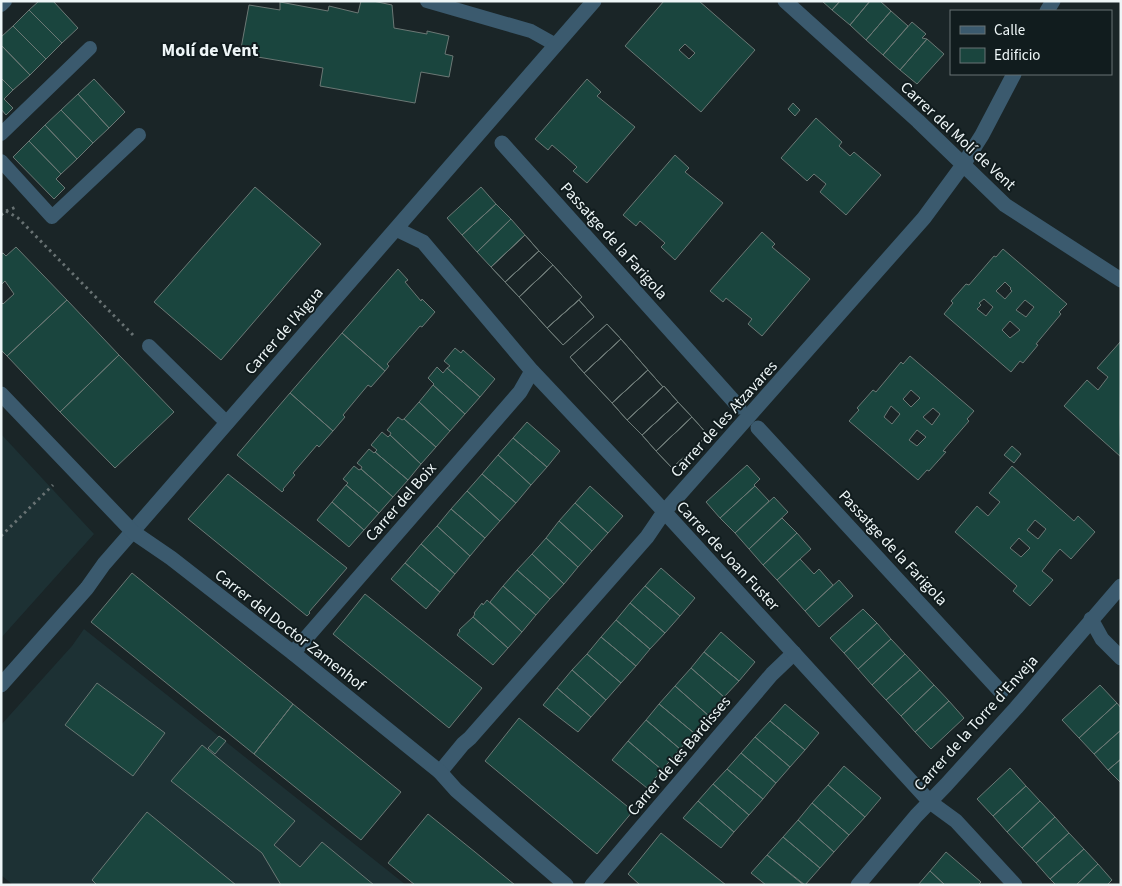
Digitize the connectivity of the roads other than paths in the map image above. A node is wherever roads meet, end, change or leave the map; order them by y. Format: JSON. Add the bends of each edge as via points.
{"nodes":[{"id":1,"x":5,"y":1,"type":"edge"},
{"id":2,"x":427,"y":1,"type":"edge"},
{"id":3,"x":594,"y":1,"type":"edge"},
{"id":4,"x":784,"y":1,"type":"edge"},
{"id":5,"x":1,"y":4,"type":"edge"},
{"id":6,"x":556,"y":45,"type":"junction"},
{"id":7,"x":90,"y":48,"type":"dead end"},
{"id":8,"x":1013,"y":75,"type":"edge"},
{"id":9,"x":1,"y":134,"type":"edge"},
{"id":10,"x":139,"y":135,"type":"dead end"},
{"id":11,"x":502,"y":143,"type":"dead end"},
{"id":12,"x":1,"y":161,"type":"edge"},
{"id":13,"x":963,"y":165,"type":"junction"},
{"id":14,"x":396,"y":229,"type":"junction"},
{"id":15,"x":1121,"y":280,"type":"edge"},
{"id":16,"x":148,"y":346,"type":"dead end"},
{"id":17,"x":532,"y":371,"type":"junction"},
{"id":18,"x":1,"y":394,"type":"edge"},
{"id":19,"x":740,"y":407,"type":"dead end"},
{"id":20,"x":227,"y":423,"type":"junction"},
{"id":21,"x":758,"y":428,"type":"dead end"},
{"id":22,"x":664,"y":512,"type":"junction"},
{"id":23,"x":134,"y":532,"type":"junction"},
{"id":24,"x":1121,"y":586,"type":"edge"},
{"id":25,"x":1091,"y":619,"type":"junction"},
{"id":26,"x":293,"y":653,"type":"junction"},
{"id":27,"x":794,"y":653,"type":"junction"},
{"id":28,"x":1121,"y":658,"type":"edge"},
{"id":29,"x":1,"y":685,"type":"edge"},
{"id":30,"x":1001,"y":692,"type":"dead end"},
{"id":31,"x":440,"y":772,"type":"junction"},
{"id":32,"x":930,"y":802,"type":"junction"},
{"id":33,"x":566,"y":885,"type":"edge"},
{"id":34,"x":592,"y":885,"type":"edge"},
{"id":35,"x":858,"y":885,"type":"edge"},
{"id":36,"x":1015,"y":885,"type":"edge"}],
"edges":[{"from":1,"to":5,"type":"lane"},
{"from":2,"to":6,"type":"lane","via":[[531,31]]},
{"from":3,"to":6,"type":"street","name":"Carrer de l'Aigua"},
{"from":4,"to":13,"type":"street","name":"Carrer del Molí de Vent"},
{"from":6,"to":14,"type":"street","name":"Carrer de l'Aigua"},
{"from":7,"to":9,"type":"lane"},
{"from":8,"to":13,"type":"street","name":"Carrer de les Atzavares"},
{"from":10,"to":12,"type":"lane","via":[[52,218]]},
{"from":11,"to":19,"type":"street","name":"Passatge de la Farigola"},
{"from":13,"to":15,"type":"street","name":"Carrer del Molí de Vent","via":[[1005,205]]},
{"from":13,"to":22,"type":"street","name":"Carrer de les Atzavares","via":[[924,218]]},
{"from":14,"to":17,"type":"street","name":"Carrer de Joan Fuster","via":[[423,242]]},
{"from":14,"to":20,"type":"street","name":"Carrer de l'Aigua"},
{"from":16,"to":20,"type":"lane"},
{"from":17,"to":22,"type":"street","name":"Carrer de Joan Fuster"},
{"from":17,"to":26,"type":"street","name":"Carrer del Boix","via":[[520,392]]},
{"from":18,"to":23,"type":"street","name":"Carrer del Doctor Zamenhof"},
{"from":20,"to":23,"type":"street","name":"Carrer de l'Aigua"},
{"from":21,"to":30,"type":"street","name":"Passatge de la Farigola"},
{"from":22,"to":27,"type":"street","name":"Carrer de Joan Fuster"},
{"from":22,"to":31,"type":"street","name":"Carrer de les Atzavares","via":[[647,537]]},
{"from":23,"to":26,"type":"street","name":"Carrer del Doctor Zamenhof"},
{"from":23,"to":29,"type":"street","name":"Carrer de l'Aigua"},
{"from":24,"to":25,"type":"street","name":"Carrer de la Torre d'Enveja"},
{"from":25,"to":28,"type":"street","via":[[1102,639]]},
{"from":25,"to":32,"type":"street","name":"Carrer de la Torre d'Enveja"},
{"from":26,"to":31,"type":"street","name":"Carrer del Doctor Zamenhof"},
{"from":27,"to":32,"type":"street","name":"Carrer de Joan Fuster"},
{"from":27,"to":34,"type":"street","name":"Carrer de les Bardisses","via":[[772,674]]},
{"from":31,"to":33,"type":"street","name":"Carrer del Doctor Zamenhof","via":[[456,790]]},
{"from":32,"to":35,"type":"street","name":"Carrer de la Torre d'Enveja"},
{"from":32,"to":36,"type":"street","name":"Carrer de Joan Fuster","via":[[956,821]]}]}
